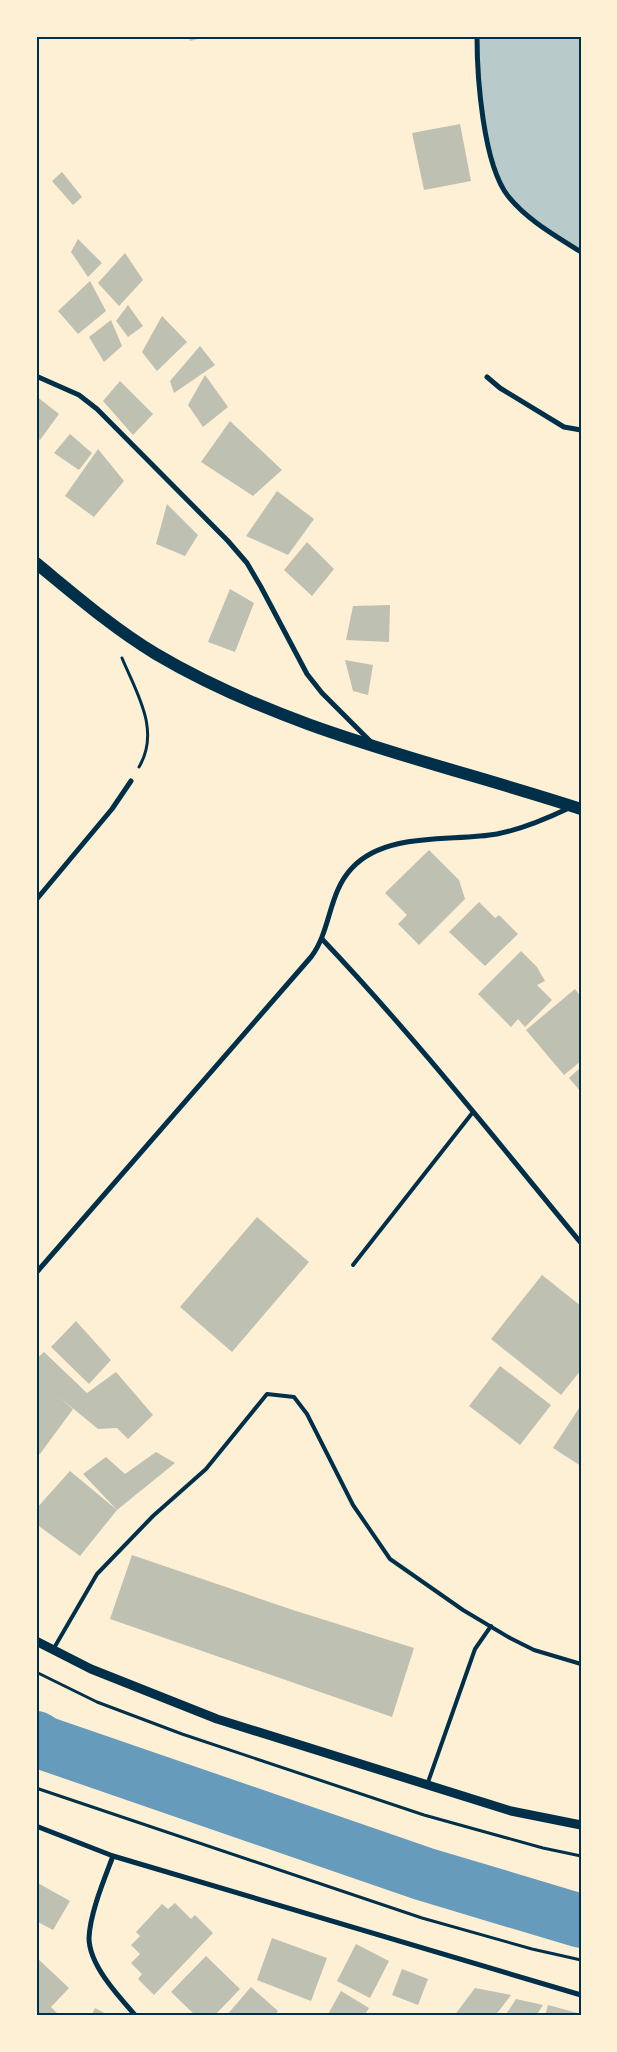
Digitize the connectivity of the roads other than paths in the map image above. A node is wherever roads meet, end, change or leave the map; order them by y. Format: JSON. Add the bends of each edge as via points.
{"nodes":[{"id":1,"x":477,"y":36,"type":"edge"},
{"id":2,"x":581,"y":252,"type":"edge"},
{"id":3,"x":36,"y":376,"type":"edge"},
{"id":4,"x":486,"y":377,"type":"dead end"},
{"id":5,"x":581,"y":430,"type":"edge"},
{"id":6,"x":36,"y":563,"type":"edge"},
{"id":7,"x":377,"y":748,"type":"junction"},
{"id":8,"x":131,"y":781,"type":"road end"},
{"id":9,"x":577,"y":807,"type":"edge"},
{"id":10,"x":36,"y":900,"type":"edge"},
{"id":11,"x":322,"y":939,"type":"junction"},
{"id":12,"x":473,"y":1112,"type":"junction"},
{"id":13,"x":581,"y":1243,"type":"edge"},
{"id":14,"x":353,"y":1265,"type":"dead end"},
{"id":15,"x":36,"y":1273,"type":"edge"},
{"id":16,"x":491,"y":1626,"type":"junction"},
{"id":17,"x":36,"y":1640,"type":"edge"},
{"id":18,"x":53,"y":1650,"type":"junction"},
{"id":19,"x":581,"y":1664,"type":"edge"},
{"id":20,"x":427,"y":1785,"type":"junction"},
{"id":21,"x":581,"y":1825,"type":"edge"},
{"id":22,"x":36,"y":1826,"type":"edge"},
{"id":23,"x":112,"y":1856,"type":"junction"},
{"id":24,"x":581,"y":1995,"type":"edge"},
{"id":25,"x":136,"y":2016,"type":"edge"}],
"edges":[{"from":1,"to":2,"type":"street","via":[[477,61],[489,151],[507,195],[534,220]]},
{"from":3,"to":7,"type":"street","via":[[79,395],[97,409],[228,541],[261,587],[307,674]]},
{"from":4,"to":5,"type":"street","via":[[564,427]]},
{"from":6,"to":7,"type":"main road","via":[[116,628],[156,654],[233,693],[303,723]]},
{"from":7,"to":9,"type":"main road"},
{"from":8,"to":10,"type":"street","via":[[112,809]]},
{"from":9,"to":11,"type":"street","via":[[510,831],[392,844],[368,855],[352,868],[340,885]]},
{"from":11,"to":12,"type":"street"},
{"from":11,"to":15,"type":"street","via":[[299,972]]},
{"from":12,"to":13,"type":"street"},
{"from":12,"to":14,"type":"lane"},
{"from":16,"to":18,"type":"lane","via":[[390,1559],[353,1505],[307,1414],[294,1397],[267,1394],[206,1470],[153,1516],[97,1574]]},
{"from":16,"to":19,"type":"lane","via":[[534,1650]]},
{"from":16,"to":20,"type":"lane","via":[[475,1649]]},
{"from":17,"to":18,"type":"street"},
{"from":18,"to":20,"type":"street","via":[[217,1720]]},
{"from":20,"to":21,"type":"street","via":[[511,1811]]},
{"from":22,"to":23,"type":"street"},
{"from":23,"to":24,"type":"street"},
{"from":23,"to":25,"type":"street","via":[[89,1938],[98,1967]]}]}
